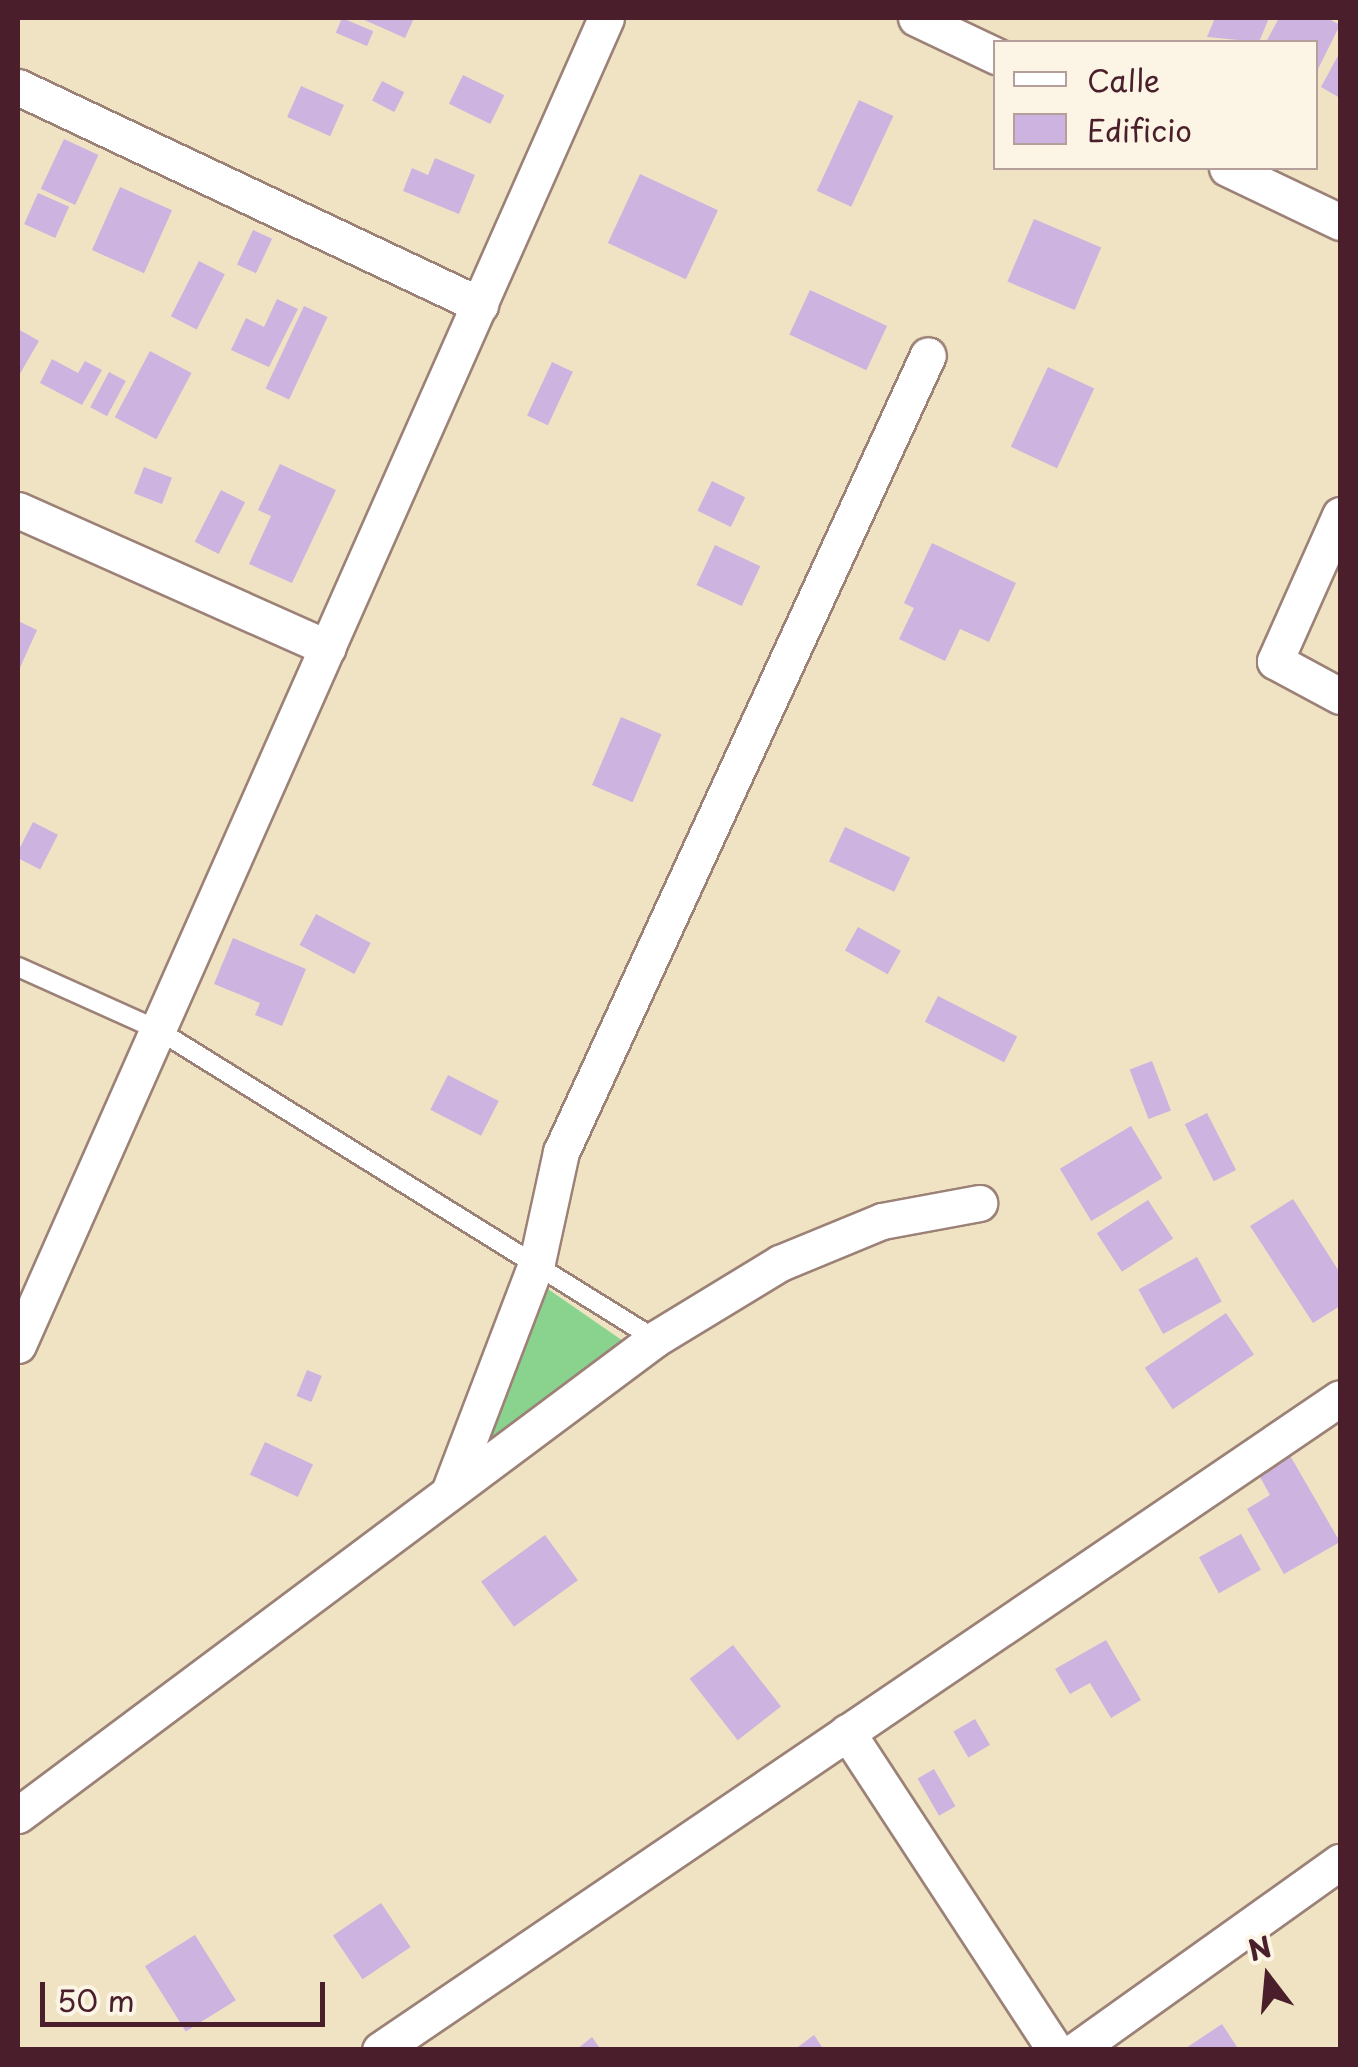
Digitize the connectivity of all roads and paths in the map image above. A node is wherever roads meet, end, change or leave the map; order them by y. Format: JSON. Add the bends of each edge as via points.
{"nodes":[{"id":1,"x":606,"y":18,"type":"edge"},
{"id":2,"x":916,"y":18,"type":"edge"},
{"id":3,"x":993,"y":55,"type":"edge"},
{"id":4,"x":18,"y":86,"type":"edge"},
{"id":5,"x":1231,"y":170,"type":"edge"},
{"id":6,"x":1340,"y":222,"type":"edge"},
{"id":7,"x":480,"y":305,"type":"junction"},
{"id":8,"x":928,"y":355,"type":"dead end"},
{"id":9,"x":18,"y":510,"type":"edge"},
{"id":10,"x":1340,"y":515,"type":"edge"},
{"id":11,"x":328,"y":648,"type":"junction"},
{"id":12,"x":1340,"y":696,"type":"edge"},
{"id":13,"x":18,"y":967,"type":"edge"},
{"id":14,"x":158,"y":1030,"type":"junction"},
{"id":15,"x":979,"y":1202,"type":"dead end"},
{"id":16,"x":537,"y":1262,"type":"junction"},
{"id":17,"x":656,"y":1340,"type":"junction"},
{"id":18,"x":18,"y":1345,"type":"edge"},
{"id":19,"x":1340,"y":1398,"type":"edge"},
{"id":20,"x":449,"y":1492,"type":"junction"},
{"id":21,"x":847,"y":1732,"type":"junction"},
{"id":22,"x":18,"y":1815,"type":"edge"},
{"id":23,"x":1340,"y":1862,"type":"edge"},
{"id":24,"x":380,"y":2050,"type":"edge"},
{"id":25,"x":1055,"y":2050,"type":"edge"},
{"id":26,"x":1076,"y":2050,"type":"edge"}],
"edges":[{"from":1,"to":7,"type":"street"},
{"from":2,"to":3,"type":"street"},
{"from":4,"to":7,"type":"street"},
{"from":5,"to":6,"type":"street"},
{"from":7,"to":11,"type":"street"},
{"from":8,"to":16,"type":"street","via":[[562,1152]]},
{"from":9,"to":11,"type":"street"},
{"from":10,"to":12,"type":"street","via":[[1275,661]]},
{"from":11,"to":14,"type":"street"},
{"from":13,"to":14,"type":"lane"},
{"from":14,"to":16,"type":"lane"},
{"from":14,"to":18,"type":"street"},
{"from":15,"to":17,"type":"street","via":[[882,1221],[797,1256]]},
{"from":16,"to":17,"type":"lane"},
{"from":16,"to":20,"type":"street"},
{"from":17,"to":20,"type":"street"},
{"from":19,"to":21,"type":"street"},
{"from":20,"to":22,"type":"street"},
{"from":21,"to":24,"type":"street"},
{"from":21,"to":25,"type":"street"},
{"from":23,"to":26,"type":"street"}]}
